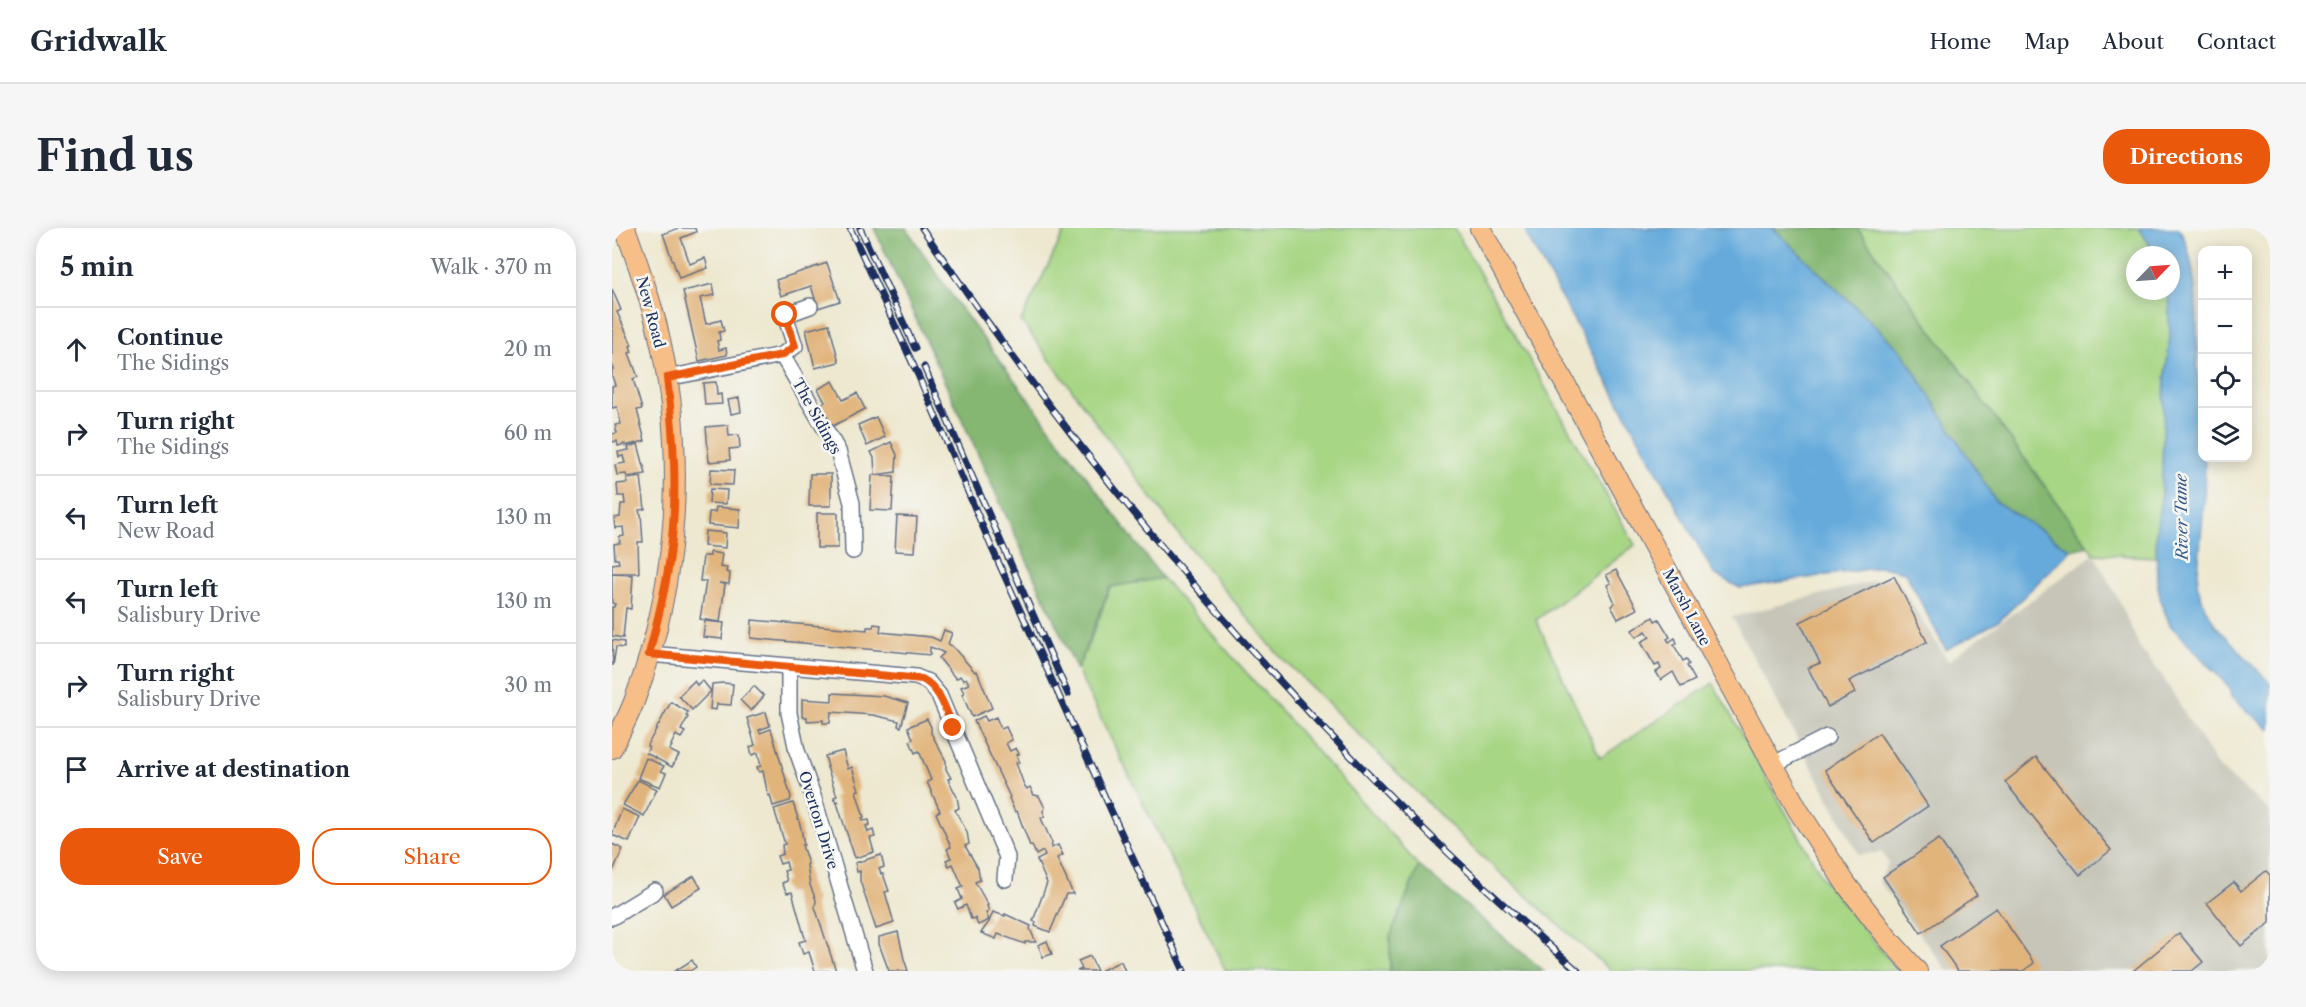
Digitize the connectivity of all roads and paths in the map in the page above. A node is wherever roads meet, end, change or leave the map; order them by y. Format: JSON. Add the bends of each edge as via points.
{"nodes":[{"id":1,"x":625,"y":228,"type":"edge"},
{"id":2,"x":1480,"y":228,"type":"edge"},
{"id":3,"x":810,"y":306,"type":"dead end"},
{"id":4,"x":782,"y":355,"type":"junction"},
{"id":5,"x":667,"y":378,"type":"junction"},
{"id":6,"x":853,"y":551,"type":"dead end"},
{"id":7,"x":649,"y":654,"type":"junction"},
{"id":8,"x":789,"y":667,"type":"junction"},
{"id":9,"x":1827,"y":737,"type":"dead end"},
{"id":10,"x":612,"y":748,"type":"edge"},
{"id":11,"x":1774,"y":764,"type":"junction"},
{"id":12,"x":1005,"y":879,"type":"dead end"},
{"id":13,"x":655,"y":891,"type":"dead end"},
{"id":14,"x":612,"y":917,"type":"edge"},
{"id":15,"x":865,"y":971,"type":"edge"},
{"id":16,"x":1917,"y":971,"type":"edge"}],
"edges":[{"from":1,"to":5,"type":"main road","name":"New Road","via":[[652,309]]},
{"from":2,"to":11,"type":"main road","name":"Marsh Lane"},
{"from":3,"to":4,"type":"street","via":[[785,315],[795,346]]},
{"from":4,"to":5,"type":"street"},
{"from":4,"to":6,"type":"street","name":"The Sidings","via":[[838,451],[852,503]]},
{"from":5,"to":7,"type":"main road","name":"New Road","via":[[674,453],[671,542],[665,592]]},
{"from":7,"to":8,"type":"street"},
{"from":7,"to":10,"type":"main road","name":"New Road","via":[[635,700]]},
{"from":8,"to":12,"type":"street","via":[[916,677],[928,682],[939,695],[1007,857]]},
{"from":8,"to":15,"type":"street","name":"Overton Drive","via":[[789,712],[797,751]]},
{"from":9,"to":11,"type":"street"},
{"from":11,"to":16,"type":"main road","name":"Marsh Lane","via":[[1798,810],[1846,884]]},
{"from":13,"to":14,"type":"street"}]}
